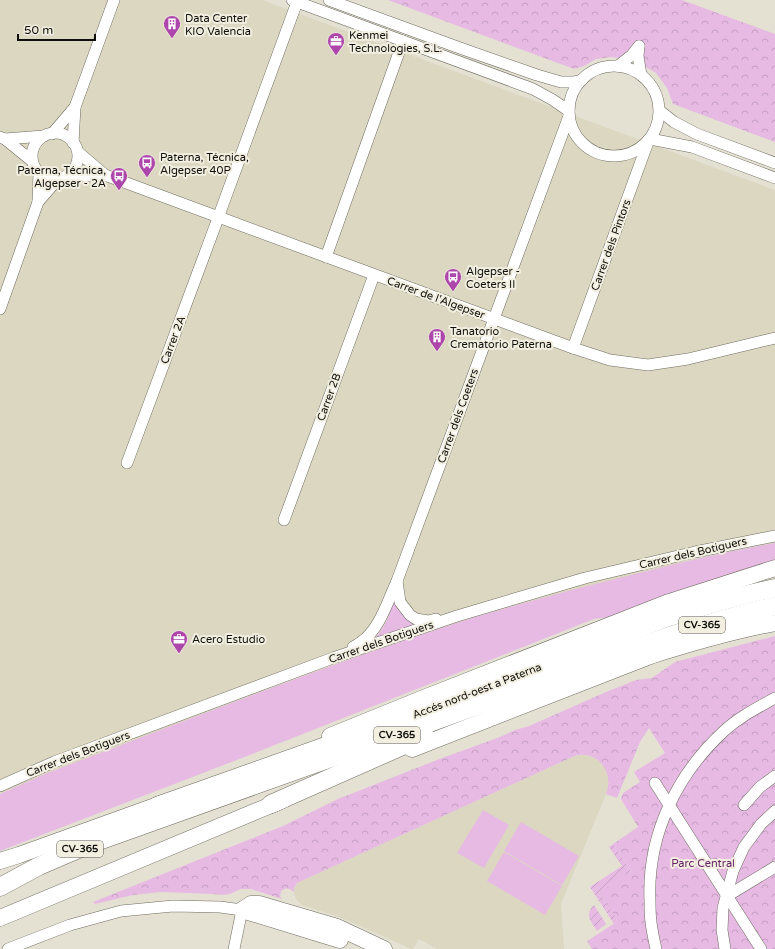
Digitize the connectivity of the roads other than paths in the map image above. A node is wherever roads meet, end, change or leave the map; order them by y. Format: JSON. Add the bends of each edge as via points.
{"nodes":[{"id":1,"x":114,"y":0,"type":"edge"},
{"id":2,"x":329,"y":0,"type":"edge"},
{"id":3,"x":295,"y":1,"type":"edge"},
{"id":4,"x":403,"y":41,"type":"junction"},
{"id":5,"x":618,"y":66,"type":"junction"},
{"id":6,"x":641,"y":75,"type":"junction"},
{"id":7,"x":582,"y":80,"type":"junction"},
{"id":8,"x":74,"y":107,"type":"junction"},
{"id":9,"x":660,"y":111,"type":"junction"},
{"id":10,"x":569,"y":113,"type":"junction"},
{"id":11,"x":48,"y":135,"type":"junction"},
{"id":12,"x":3,"y":138,"type":"edge"},
{"id":13,"x":649,"y":140,"type":"junction"},
{"id":14,"x":75,"y":147,"type":"junction"},
{"id":15,"x":32,"y":161,"type":"junction"},
{"id":16,"x":775,"y":163,"type":"edge"},
{"id":17,"x":39,"y":173,"type":"junction"},
{"id":18,"x":105,"y":175,"type":"junction"},
{"id":19,"x":63,"y":177,"type":"junction"},
{"id":20,"x":775,"y":178,"type":"edge"},
{"id":21,"x":38,"y":202,"type":"junction"},
{"id":22,"x":219,"y":217,"type":"junction"},
{"id":23,"x":326,"y":257,"type":"junction"},
{"id":24,"x":374,"y":275,"type":"junction"},
{"id":25,"x":0,"y":309,"type":"edge"},
{"id":26,"x":494,"y":319,"type":"junction"},
{"id":27,"x":775,"y":338,"type":"edge"},
{"id":28,"x":573,"y":348,"type":"junction"},
{"id":29,"x":127,"y":463,"type":"dead end"},
{"id":30,"x":284,"y":520,"type":"dead end"},
{"id":31,"x":775,"y":536,"type":"edge"},
{"id":32,"x":775,"y":568,"type":"edge"},
{"id":33,"x":397,"y":580,"type":"junction"},
{"id":34,"x":775,"y":588,"type":"edge"},
{"id":35,"x":775,"y":606,"type":"edge"},
{"id":36,"x":456,"y":616,"type":"junction"},
{"id":37,"x":775,"y":623,"type":"edge"},
{"id":38,"x":631,"y":650,"type":"junction"},
{"id":39,"x":333,"y":658,"type":"junction"},
{"id":40,"x":775,"y":698,"type":"edge"},
{"id":41,"x":775,"y":776,"type":"edge"},
{"id":42,"x":655,"y":783,"type":"dead end"},
{"id":43,"x":0,"y":786,"type":"edge"},
{"id":44,"x":271,"y":804,"type":"junction"},
{"id":45,"x":669,"y":805,"type":"junction"},
{"id":46,"x":744,"y":805,"type":"dead end"},
{"id":47,"x":775,"y":811,"type":"edge"},
{"id":48,"x":160,"y":812,"type":"junction"},
{"id":49,"x":0,"y":861,"type":"edge"},
{"id":50,"x":774,"y":867,"type":"edge"},
{"id":51,"x":0,"y":887,"type":"edge"},
{"id":52,"x":727,"y":896,"type":"junction"},
{"id":53,"x":242,"y":910,"type":"junction"},
{"id":54,"x":0,"y":918,"type":"edge"},
{"id":55,"x":8,"y":949,"type":"edge"},
{"id":56,"x":234,"y":949,"type":"edge"},
{"id":57,"x":360,"y":949,"type":"edge"},
{"id":58,"x":384,"y":949,"type":"edge"},
{"id":59,"x":656,"y":949,"type":"edge"},
{"id":60,"x":724,"y":949,"type":"edge"},
{"id":61,"x":762,"y":949,"type":"edge"}],
"edges":[{"from":1,"to":8,"type":"street"},
{"from":2,"to":7,"type":"street","via":[[537,75],[561,82]]},
{"from":3,"to":4,"type":"street"},
{"from":3,"to":22,"type":"street","name":"Carrer 2A"},
{"from":4,"to":10,"type":"street","via":[[533,88]]},
{"from":4,"to":23,"type":"street"},
{"from":5,"to":6,"type":"street"},
{"from":5,"to":6,"type":"street","via":[[639,46]]},
{"from":5,"to":7,"type":"street","via":[[605,67]]},
{"from":6,"to":9,"type":"street","via":[[651,85]]},
{"from":7,"to":10,"type":"street","via":[[575,89]]},
{"from":8,"to":11,"type":"street"},
{"from":8,"to":14,"type":"street"},
{"from":9,"to":13,"type":"street","via":[[656,130]]},
{"from":9,"to":16,"type":"street","via":[[697,134]]},
{"from":10,"to":13,"type":"street","via":[[573,130],[593,152],[622,156],[636,151]]},
{"from":10,"to":26,"type":"street","name":"Carrer dels Coeters"},
{"from":11,"to":12,"type":"street"},
{"from":11,"to":14,"type":"street","via":[[60,134],[67,137]]},
{"from":11,"to":15,"type":"street","via":[[37,143],[32,151]]},
{"from":12,"to":15,"type":"street"},
{"from":13,"to":20,"type":"street","via":[[692,147]]},
{"from":13,"to":28,"type":"street","name":"Carrer dels Pintors"},
{"from":14,"to":18,"type":"street"},
{"from":14,"to":19,"type":"street","via":[[76,166]]},
{"from":15,"to":17,"type":"street"},
{"from":17,"to":19,"type":"street","via":[[48,178]]},
{"from":17,"to":21,"type":"street"},
{"from":18,"to":19,"type":"street"},
{"from":18,"to":22,"type":"street","name":"Carrer de l'Algepser"},
{"from":19,"to":21,"type":"street"},
{"from":21,"to":25,"type":"street"},
{"from":22,"to":23,"type":"street","name":"Carrer de l'Algepser"},
{"from":22,"to":29,"type":"street","name":"Carrer 2A"},
{"from":23,"to":24,"type":"street","name":"Carrer de l'Algepser"},
{"from":24,"to":26,"type":"street","name":"Carrer de l'Algepser"},
{"from":24,"to":30,"type":"street","name":"Carrer 2B"},
{"from":26,"to":28,"type":"street","name":"Carrer de l'Algepser"},
{"from":26,"to":33,"type":"street","name":"Carrer dels Coeters"},
{"from":27,"to":28,"type":"street","name":"Carrer de l'Algepser","via":[[688,359],[648,365],[610,360]]},
{"from":31,"to":36,"type":"street","name":"Carrer dels Botiguers","via":[[585,578]]},
{"from":32,"to":48,"type":"street","via":[[669,602],[422,699]]},
{"from":33,"to":36,"type":"street","name":"Carrer dels Coeters","via":[[400,602],[416,619],[428,621]]},
{"from":33,"to":39,"type":"street","name":"Carrer dels Coeters","via":[[379,622],[371,633],[362,642]]},
{"from":34,"to":48,"type":"main road","name":"Accés nord-oest a Paterna","number":"CV-365","via":[[706,605],[663,619]]},
{"from":35,"to":38,"type":"main road","name":"Accés nord-oest a Paterna","number":"CV-365","via":[[707,623]]},
{"from":36,"to":39,"type":"street","name":"Carrer dels Botiguers"},
{"from":37,"to":44,"type":"street","via":[[732,632],[650,656]]},
{"from":38,"to":44,"type":"main road","via":[[436,731]]},
{"from":38,"to":48,"type":"main road","name":"Accés nord-oest a Paterna","number":"CV-365","via":[[424,725]]},
{"from":39,"to":43,"type":"street","name":"Carrer dels Botiguers","via":[[54,762]]},
{"from":40,"to":45,"type":"street","via":[[725,730],[703,752],[681,781]]},
{"from":41,"to":46,"type":"street","via":[[760,787]]},
{"from":42,"to":45,"type":"street"},
{"from":44,"to":54,"type":"street"},
{"from":45,"to":52,"type":"street"},
{"from":45,"to":59,"type":"street","via":[[654,849],[649,885],[650,922]]},
{"from":47,"to":52,"type":"street","via":[[761,824],[744,847],[733,871]]},
{"from":48,"to":49,"type":"street"},
{"from":48,"to":51,"type":"main road","name":"Accés nord-oest a Paterna","number":"CV-365","via":[[40,866]]},
{"from":50,"to":52,"type":"street"},
{"from":52,"to":60,"type":"street","via":[[723,908]]},
{"from":52,"to":61,"type":"street"},
{"from":53,"to":55,"type":"street","via":[[173,906],[121,911],[70,925]]},
{"from":53,"to":56,"type":"street"},
{"from":53,"to":57,"type":"street","via":[[338,939]]},
{"from":53,"to":58,"type":"street","via":[[251,904],[259,904],[337,927]]}]}
